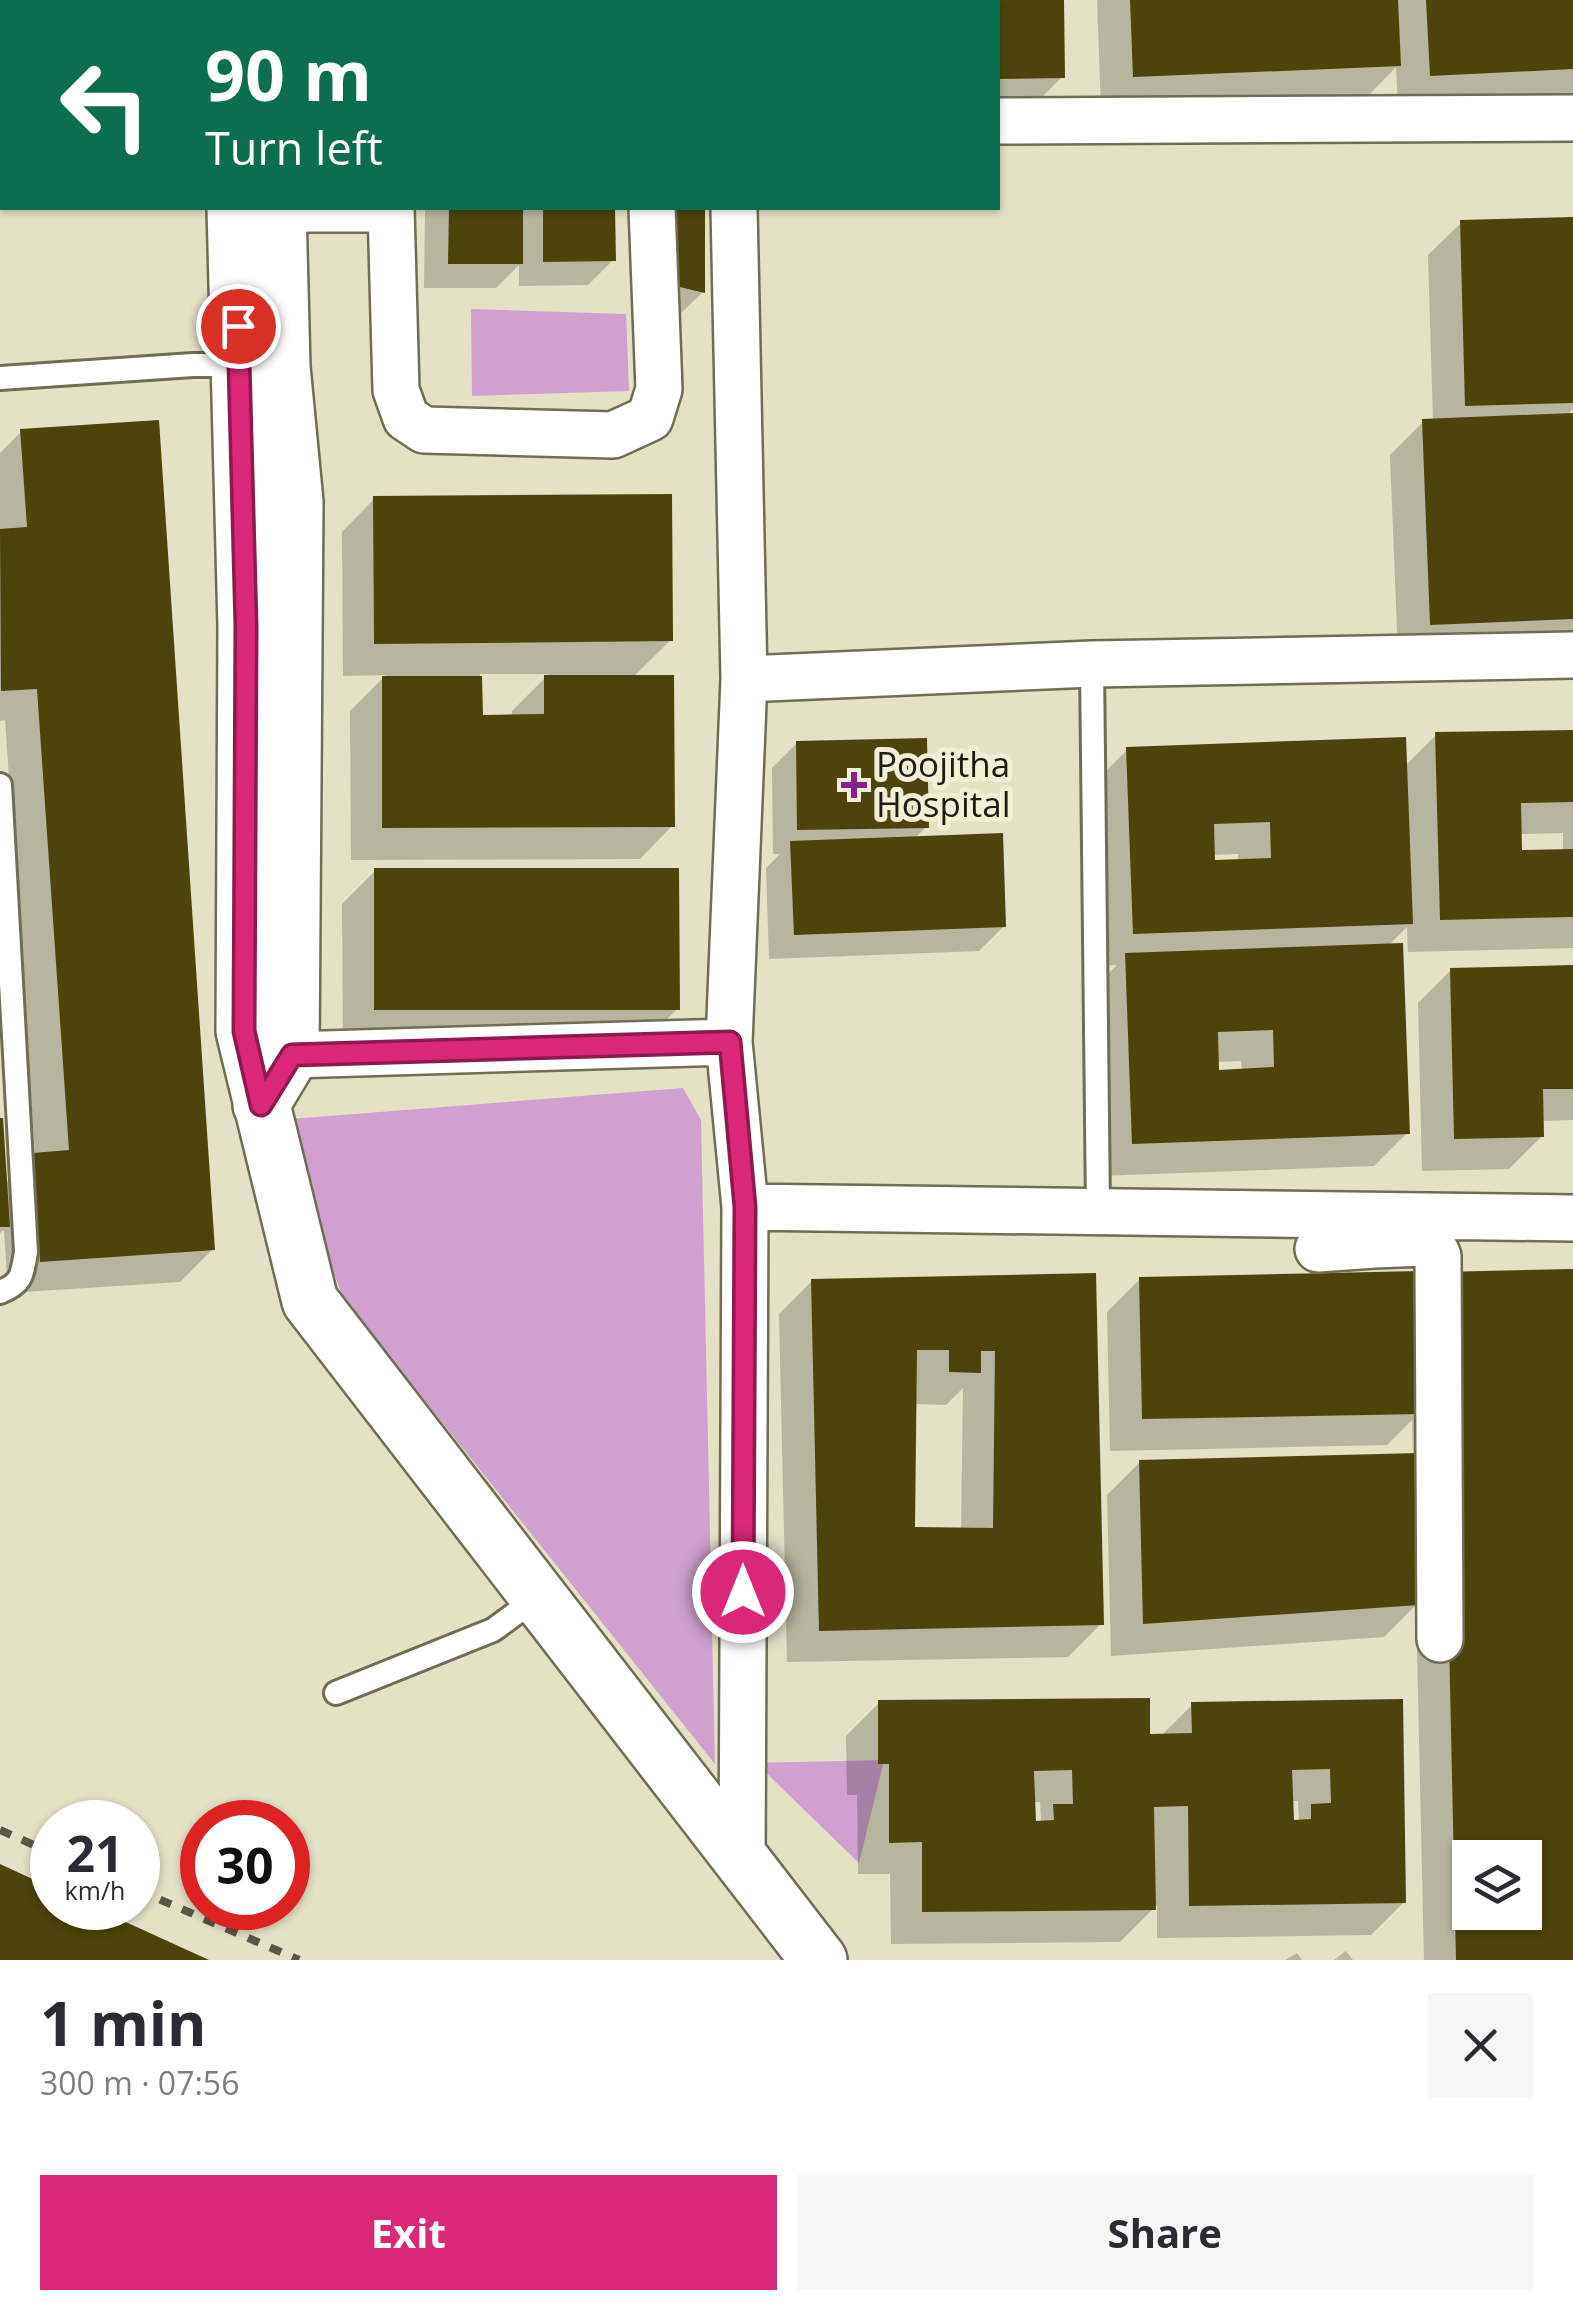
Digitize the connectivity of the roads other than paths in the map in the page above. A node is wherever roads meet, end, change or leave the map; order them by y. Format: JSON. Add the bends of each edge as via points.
{"nodes":[{"id":1,"x":1573,"y":118,"type":"edge"},
{"id":2,"x":1000,"y":121,"type":"edge"},
{"id":3,"x":264,"y":210,"type":"edge"},
{"id":4,"x":391,"y":210,"type":"edge"},
{"id":5,"x":652,"y":210,"type":"edge"},
{"id":6,"x":734,"y":210,"type":"edge"},
{"id":7,"x":261,"y":366,"type":"junction"},
{"id":8,"x":0,"y":378,"type":"edge"},
{"id":9,"x":1573,"y":654,"type":"edge"},
{"id":10,"x":1092,"y":664,"type":"junction"},
{"id":11,"x":744,"y":679,"type":"junction"},
{"id":12,"x":0,"y":785,"type":"edge"},
{"id":13,"x":730,"y":1042,"type":"junction"},
{"id":14,"x":292,"y":1055,"type":"junction"},
{"id":15,"x":261,"y":1105,"type":"junction"},
{"id":16,"x":745,"y":1207,"type":"junction"},
{"id":17,"x":1098,"y":1210,"type":"junction"},
{"id":18,"x":1573,"y":1218,"type":"edge"},
{"id":19,"x":1350,"y":1234,"type":"junction"},
{"id":20,"x":0,"y":1292,"type":"edge"},
{"id":21,"x":538,"y":1597,"type":"junction"},
{"id":22,"x":1440,"y":1639,"type":"dead end"},
{"id":23,"x":336,"y":1693,"type":"dead end"},
{"id":24,"x":742,"y":1862,"type":"junction"},
{"id":25,"x":819,"y":1960,"type":"edge"}],
"edges":[{"from":1,"to":2,"type":"street"},
{"from":3,"to":7,"type":"street"},
{"from":4,"to":5,"type":"street","via":[[396,390],[406,418],[424,430],[613,435],[650,418],[659,388]]},
{"from":6,"to":11,"type":"street"},
{"from":7,"to":8,"type":"lane"},
{"from":7,"to":14,"type":"street","via":[[295,502]]},
{"from":7,"to":15,"type":"street","via":[[246,626],[244,1031]]},
{"from":9,"to":10,"type":"street"},
{"from":10,"to":11,"type":"street"},
{"from":10,"to":17,"type":"lane"},
{"from":11,"to":13,"type":"street"},
{"from":12,"to":20,"type":"lane","via":[[26,1252],[15,1286]]},
{"from":13,"to":14,"type":"street"},
{"from":13,"to":16,"type":"street"},
{"from":14,"to":15,"type":"street"},
{"from":15,"to":21,"type":"street","via":[[310,1301]]},
{"from":16,"to":17,"type":"street"},
{"from":16,"to":24,"type":"street"},
{"from":17,"to":19,"type":"street"},
{"from":18,"to":19,"type":"street"},
{"from":19,"to":22,"type":"street","via":[[1425,1243],[1438,1256]]},
{"from":21,"to":23,"type":"lane","via":[[492,1630]]},
{"from":21,"to":24,"type":"street"},
{"from":24,"to":25,"type":"street"}]}
